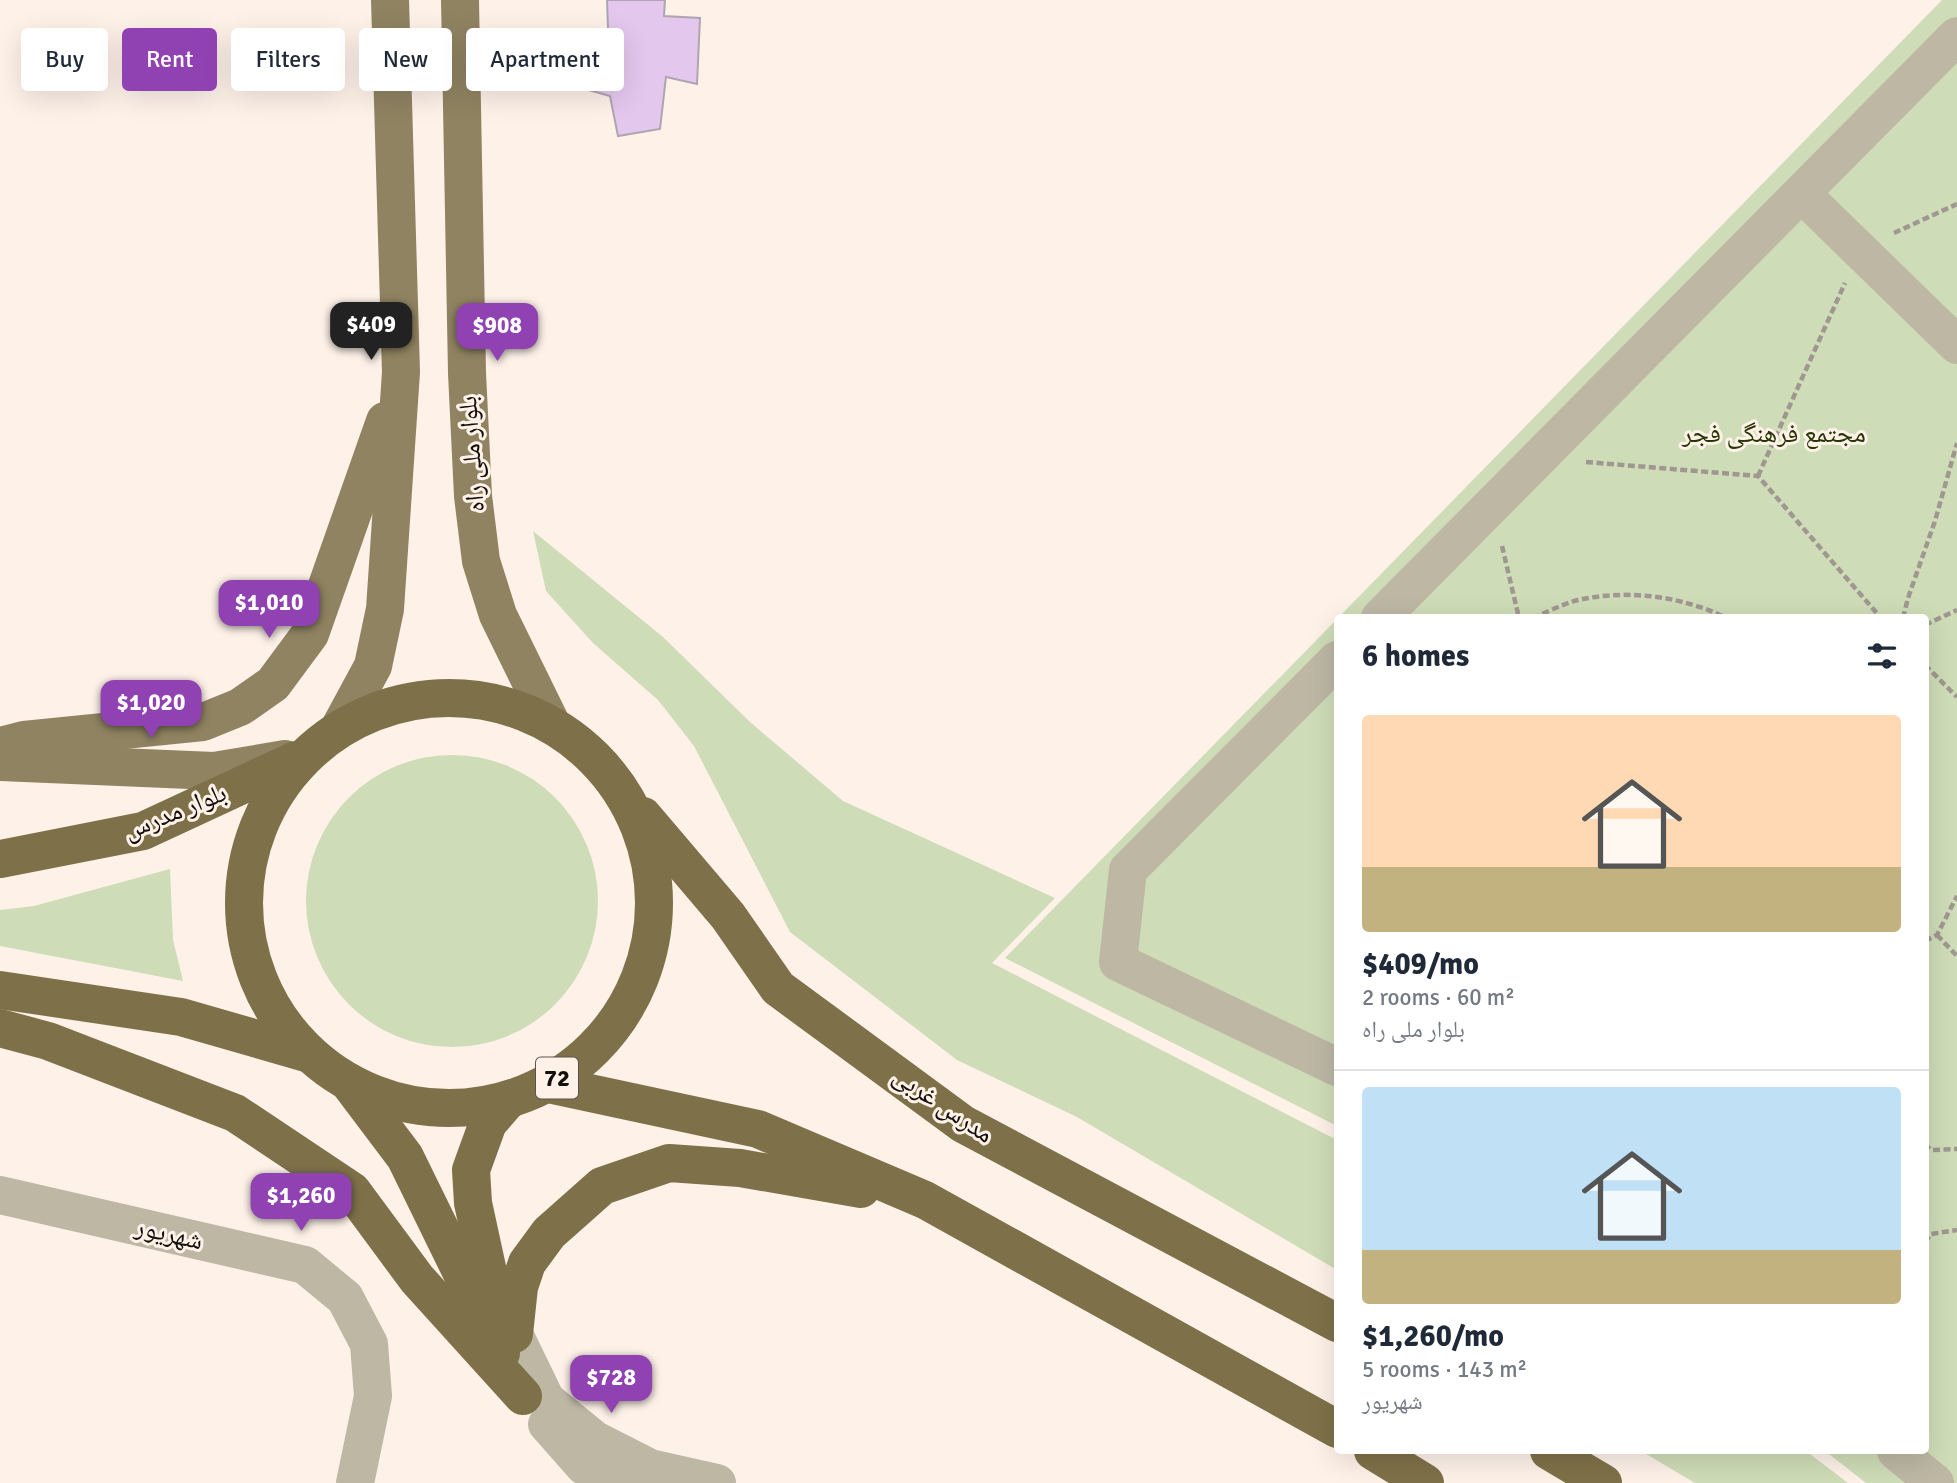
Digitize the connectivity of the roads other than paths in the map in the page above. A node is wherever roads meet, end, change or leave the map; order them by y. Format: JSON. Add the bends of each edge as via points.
{"nodes":[{"id":1,"x":390,"y":0,"type":"edge"},
{"id":2,"x":460,"y":0,"type":"edge"},
{"id":3,"x":1957,"y":36,"type":"edge"},
{"id":4,"x":1802,"y":194,"type":"junction"},
{"id":5,"x":1957,"y":345,"type":"edge"},
{"id":6,"x":401,"y":372,"type":"junction"},
{"id":7,"x":1384,"y":614,"type":"edge"},
{"id":8,"x":1334,"y":663,"type":"edge"},
{"id":9,"x":552,"y":725,"type":"junction"},
{"id":10,"x":340,"y":727,"type":"junction"},
{"id":11,"x":0,"y":746,"type":"edge"},
{"id":12,"x":304,"y":756,"type":"junction"},
{"id":13,"x":0,"y":762,"type":"edge"},
{"id":14,"x":625,"y":794,"type":"junction"},
{"id":15,"x":0,"y":859,"type":"edge"},
{"id":16,"x":0,"y":990,"type":"edge"},
{"id":17,"x":0,"y":1028,"type":"edge"},
{"id":18,"x":306,"y":1052,"type":"junction"},
{"id":19,"x":1334,"y":1066,"type":"edge"},
{"id":20,"x":350,"y":1084,"type":"junction"},
{"id":21,"x":548,"y":1084,"type":"junction"},
{"id":22,"x":508,"y":1100,"type":"junction"},
{"id":23,"x":0,"y":1195,"type":"edge"},
{"id":24,"x":925,"y":1200,"type":"junction"},
{"id":25,"x":1334,"y":1321,"type":"edge"},
{"id":26,"x":514,"y":1334,"type":"junction"},
{"id":27,"x":523,"y":1396,"type":"junction"},
{"id":28,"x":1334,"y":1427,"type":"edge"},
{"id":29,"x":1378,"y":1454,"type":"edge"},
{"id":30,"x":1554,"y":1454,"type":"edge"},
{"id":31,"x":1900,"y":1454,"type":"edge"},
{"id":32,"x":355,"y":1483,"type":"edge"},
{"id":33,"x":626,"y":1483,"type":"edge"},
{"id":34,"x":717,"y":1483,"type":"edge"},
{"id":35,"x":1425,"y":1483,"type":"edge"},
{"id":36,"x":1602,"y":1483,"type":"edge"},
{"id":37,"x":1935,"y":1483,"type":"edge"}],
"edges":[{"from":1,"to":6,"type":"main road"},
{"from":2,"to":9,"type":"main road","name":"بلوار ملی راه","via":[[467,373],[481,561],[498,615]]},
{"from":3,"to":4,"type":"street"},
{"from":4,"to":5,"type":"street"},
{"from":4,"to":7,"type":"street"},
{"from":6,"to":10,"type":"main road","via":[[385,609],[373,666]]},
{"from":6,"to":11,"type":"main road","via":[[310,634],[273,684],[240,708],[203,723]]},
{"from":8,"to":19,"type":"street","via":[[1128,870],[1118,962]]},
{"from":9,"to":10,"type":"highway","number":"72","via":[[501,704],[446,697],[391,705]]},
{"from":9,"to":14,"type":"highway","number":"72","via":[[593,755]]},
{"from":10,"to":12,"type":"highway","number":"72"},
{"from":12,"to":13,"type":"main road","via":[[214,771]]},
{"from":12,"to":15,"type":"highway","name":"بلوار مدرس","number":"72","via":[[143,831]]},
{"from":12,"to":18,"type":"highway","number":"72","via":[[270,799],[249,850],[242,905],[249,959],[272,1010]]},
{"from":14,"to":21,"type":"highway","number":"72","via":[[645,838],[654,884],[654,932],[648,955],[619,1020],[587,1056]]},
{"from":14,"to":25,"type":"highway","name":"مدرس غربی","number":"72","via":[[729,916],[778,988],[963,1124]]},
{"from":16,"to":18,"type":"highway","number":"72","via":[[181,1017]]},
{"from":17,"to":27,"type":"highway","via":[[48,1041],[236,1112],[352,1191],[417,1279]]},
{"from":18,"to":20,"type":"highway","number":"72"},
{"from":20,"to":22,"type":"highway","number":"72","via":[[401,1103],[455,1109]]},
{"from":20,"to":27,"type":"highway","via":[[405,1157]]},
{"from":21,"to":22,"type":"highway","number":"72"},
{"from":21,"to":24,"type":"highway","number":"72","via":[[758,1129]]},
{"from":22,"to":26,"type":"highway","via":[[488,1123],[471,1170],[473,1203],[491,1286]]},
{"from":23,"to":32,"type":"street","name":"شهریور","via":[[305,1265],[345,1298],[369,1344],[373,1396]]},
{"from":24,"to":26,"type":"highway","via":[[740,1168],[669,1163],[602,1186],[549,1233],[527,1263],[519,1287]]},
{"from":24,"to":28,"type":"highway","number":"72"},
{"from":26,"to":34,"type":"street","via":[[546,1400],[595,1440],[650,1468]]},
{"from":27,"to":33,"type":"street","via":[[584,1466]]},
{"from":29,"to":35,"type":"highway"},
{"from":30,"to":36,"type":"highway"},
{"from":31,"to":37,"type":"street"}]}
